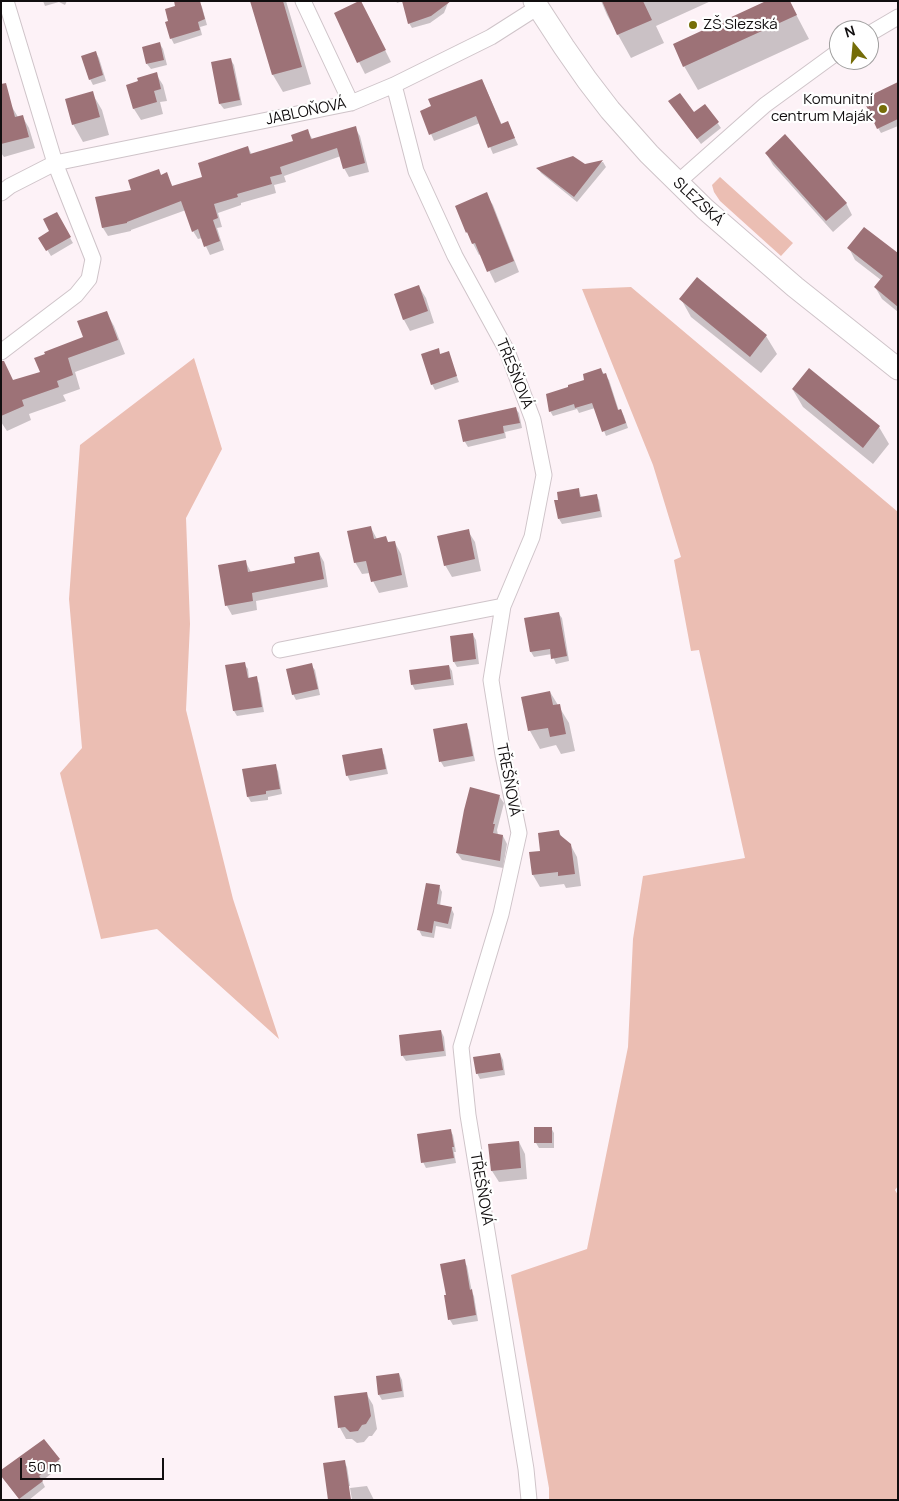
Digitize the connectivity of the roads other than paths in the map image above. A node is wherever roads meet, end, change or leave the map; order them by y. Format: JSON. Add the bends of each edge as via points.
{"nodes":[{"id":1,"x":6,"y":1,"type":"edge"},
{"id":2,"x":303,"y":1,"type":"edge"},
{"id":3,"x":536,"y":4,"type":"edge"},
{"id":4,"x":898,"y":17,"type":"edge"},
{"id":5,"x":879,"y":28,"type":"edge"},
{"id":6,"x":829,"y":58,"type":"edge"},
{"id":7,"x":394,"y":85,"type":"junction"},
{"id":8,"x":351,"y":103,"type":"junction"},
{"id":9,"x":55,"y":163,"type":"junction"},
{"id":10,"x":677,"y":183,"type":"junction"},
{"id":11,"x":1,"y":193,"type":"edge"},
{"id":12,"x":1,"y":352,"type":"edge"},
{"id":13,"x":898,"y":369,"type":"edge"},
{"id":14,"x":503,"y":606,"type":"junction"},
{"id":15,"x":280,"y":650,"type":"dead end"},
{"id":16,"x":529,"y":1500,"type":"edge"}],
"edges":[{"from":1,"to":9,"type":"street"},
{"from":2,"to":8,"type":"street"},
{"from":3,"to":7,"type":"street","name":"JABLOŇOVÁ","via":[[491,37]]},
{"from":3,"to":10,"type":"street","name":"SLEZSKÁ","via":[[610,110]]},
{"from":4,"to":5,"type":"street"},
{"from":6,"to":10,"type":"street","via":[[765,105]]},
{"from":7,"to":8,"type":"street","name":"JABLOŇOVÁ"},
{"from":7,"to":14,"type":"street","name":"TŘEŠŇOVÁ","via":[[416,171],[456,256],[508,351],[533,420],[544,475],[532,537]]},
{"from":8,"to":9,"type":"street","name":"JABLOŇOVÁ"},
{"from":9,"to":11,"type":"street","name":"JABLOŇOVÁ"},
{"from":9,"to":12,"type":"street","via":[[93,259],[89,279],[76,295]]},
{"from":10,"to":13,"type":"street","name":"SLEZSKÁ","via":[[795,286]]},
{"from":14,"to":15,"type":"street"},
{"from":14,"to":16,"type":"street","name":"TŘEŠŇOVÁ","via":[[491,680],[519,832],[501,914],[461,1047],[468,1115]]}]}
